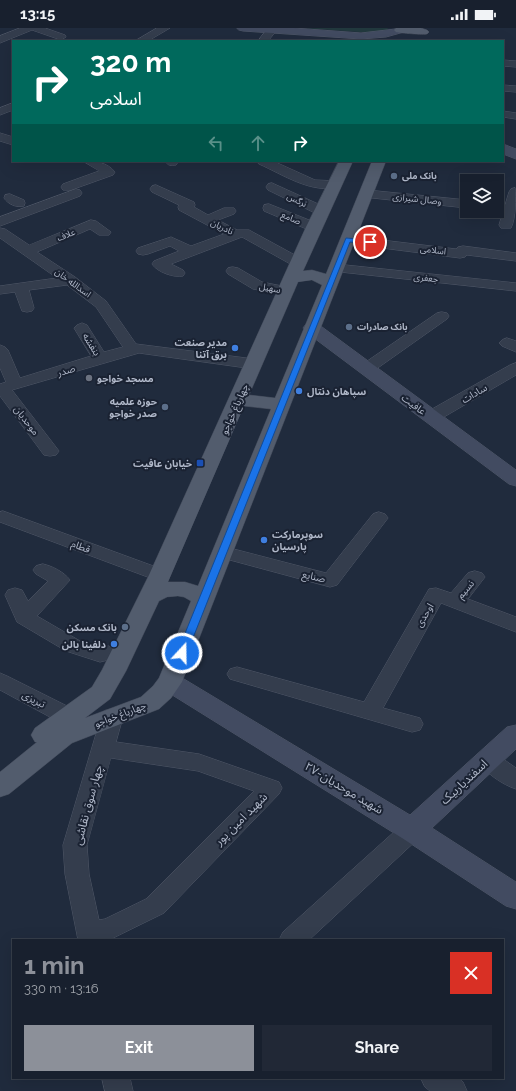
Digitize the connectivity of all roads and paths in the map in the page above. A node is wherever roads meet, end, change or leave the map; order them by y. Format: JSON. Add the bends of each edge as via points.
{"nodes":[{"id":1,"x":28,"y":28,"type":"edge"},
{"id":2,"x":35,"y":28,"type":"edge"},
{"id":3,"x":165,"y":28,"type":"edge"},
{"id":4,"x":244,"y":28,"type":"edge"},
{"id":5,"x":272,"y":30,"type":"junction"},
{"id":6,"x":398,"y":33,"type":"edge"},
{"id":7,"x":5,"y":34,"type":"edge"},
{"id":8,"x":423,"y":34,"type":"edge"},
{"id":9,"x":61,"y":36,"type":"dead end"},
{"id":10,"x":361,"y":36,"type":"junction"},
{"id":11,"x":0,"y":40,"type":"edge"},
{"id":12,"x":146,"y":40,"type":"edge"},
{"id":13,"x":264,"y":40,"type":"edge"},
{"id":14,"x":376,"y":40,"type":"edge"},
{"id":15,"x":504,"y":63,"type":"edge"},
{"id":16,"x":516,"y":64,"type":"edge"},
{"id":17,"x":504,"y":88,"type":"edge"},
{"id":18,"x":516,"y":89,"type":"edge"},
{"id":19,"x":12,"y":106,"type":"edge"},
{"id":20,"x":0,"y":112,"type":"edge"},
{"id":21,"x":504,"y":114,"type":"edge"},
{"id":22,"x":516,"y":116,"type":"edge"},
{"id":23,"x":0,"y":136,"type":"edge"},
{"id":24,"x":8,"y":146,"type":"edge"},
{"id":25,"x":504,"y":149,"type":"edge"},
{"id":26,"x":516,"y":155,"type":"edge"},
{"id":27,"x":504,"y":157,"type":"edge"},
{"id":28,"x":516,"y":158,"type":"edge"},
{"id":29,"x":91,"y":162,"type":"edge"},
{"id":30,"x":265,"y":162,"type":"edge"},
{"id":31,"x":346,"y":162,"type":"edge"},
{"id":32,"x":379,"y":162,"type":"edge"},
{"id":33,"x":335,"y":184,"type":"junction"},
{"id":34,"x":272,"y":187,"type":"dead end"},
{"id":35,"x":156,"y":189,"type":"dead end"},
{"id":36,"x":48,"y":192,"type":"dead end"},
{"id":37,"x":515,"y":192,"type":"edge"},
{"id":38,"x":367,"y":194,"type":"junction"},
{"id":39,"x":434,"y":201,"type":"junction"},
{"id":40,"x":460,"y":204,"type":"edge"},
{"id":41,"x":268,"y":208,"type":"dead end"},
{"id":42,"x":504,"y":208,"type":"edge"},
{"id":43,"x":514,"y":209,"type":"edge"},
{"id":44,"x":229,"y":211,"type":"dead end"},
{"id":45,"x":36,"y":212,"type":"junction"},
{"id":46,"x":431,"y":216,"type":"dead end"},
{"id":47,"x":318,"y":219,"type":"junction"},
{"id":48,"x":0,"y":222,"type":"edge"},
{"id":49,"x":211,"y":222,"type":"junction"},
{"id":50,"x":506,"y":225,"type":"dead end"},
{"id":51,"x":198,"y":230,"type":"dead end"},
{"id":52,"x":0,"y":232,"type":"edge"},
{"id":53,"x":104,"y":232,"type":"dead end"},
{"id":54,"x":235,"y":234,"type":"junction"},
{"id":55,"x":348,"y":240,"type":"junction"},
{"id":56,"x":28,"y":251,"type":"junction"},
{"id":57,"x":143,"y":251,"type":"dead end"},
{"id":58,"x":190,"y":251,"type":"junction"},
{"id":59,"x":516,"y":257,"type":"edge"},
{"id":60,"x":233,"y":271,"type":"dead end"},
{"id":61,"x":178,"y":273,"type":"dead end"},
{"id":62,"x":333,"y":276,"type":"junction"},
{"id":63,"x":293,"y":277,"type":"junction"},
{"id":64,"x":70,"y":280,"type":"junction"},
{"id":65,"x":516,"y":287,"type":"edge"},
{"id":66,"x":21,"y":288,"type":"junction"},
{"id":67,"x":0,"y":290,"type":"edge"},
{"id":68,"x":27,"y":308,"type":"dead end"},
{"id":69,"x":442,"y":316,"type":"dead end"},
{"id":70,"x":82,"y":328,"type":"dead end"},
{"id":71,"x":312,"y":328,"type":"junction"},
{"id":72,"x":132,"y":349,"type":"junction"},
{"id":73,"x":0,"y":350,"type":"edge"},
{"id":74,"x":101,"y":359,"type":"junction"},
{"id":75,"x":254,"y":364,"type":"junction"},
{"id":76,"x":366,"y":369,"type":"junction"},
{"id":77,"x":513,"y":373,"type":"edge"},
{"id":78,"x":6,"y":388,"type":"edge"},
{"id":79,"x":238,"y":399,"type":"junction"},
{"id":80,"x":281,"y":405,"type":"junction"},
{"id":81,"x":431,"y":417,"type":"junction"},
{"id":82,"x":50,"y":451,"type":"dead end"},
{"id":83,"x":516,"y":480,"type":"edge"},
{"id":84,"x":3,"y":517,"type":"dead end"},
{"id":85,"x":380,"y":518,"type":"dead end"},
{"id":86,"x":222,"y":552,"type":"junction"},
{"id":87,"x":43,"y":570,"type":"dead end"},
{"id":88,"x":160,"y":575,"type":"junction"},
{"id":89,"x":475,"y":577,"type":"dead end"},
{"id":90,"x":15,"y":595,"type":"dead end"},
{"id":91,"x":150,"y":596,"type":"junction"},
{"id":92,"x":203,"y":599,"type":"junction"},
{"id":93,"x":455,"y":601,"type":"junction"},
{"id":94,"x":24,"y":617,"type":"junction"},
{"id":95,"x":516,"y":625,"type":"edge"},
{"id":96,"x":122,"y":656,"type":"junction"},
{"id":97,"x":237,"y":674,"type":"dead end"},
{"id":98,"x":0,"y":681,"type":"edge"},
{"id":99,"x":170,"y":682,"type":"junction"},
{"id":100,"x":101,"y":693,"type":"junction"},
{"id":101,"x":370,"y":711,"type":"junction"},
{"id":102,"x":120,"y":714,"type":"junction"},
{"id":103,"x":69,"y":717,"type":"junction"},
{"id":104,"x":412,"y":724,"type":"dead end"},
{"id":105,"x":516,"y":734,"type":"edge"},
{"id":106,"x":103,"y":748,"type":"junction"},
{"id":107,"x":488,"y":760,"type":"junction"},
{"id":108,"x":0,"y":768,"type":"edge"},
{"id":109,"x":516,"y":780,"type":"edge"},
{"id":110,"x":0,"y":787,"type":"edge"},
{"id":111,"x":412,"y":830,"type":"junction"},
{"id":112,"x":516,"y":897,"type":"edge"},
{"id":113,"x":90,"y":937,"type":"edge"},
{"id":114,"x":293,"y":939,"type":"edge"},
{"id":115,"x":436,"y":1079,"type":"edge"},
{"id":116,"x":453,"y":1091,"type":"edge"}],
"edges":[{"from":1,"to":7,"type":"street"},
{"from":2,"to":9,"type":"street"},
{"from":3,"to":12,"type":"street"},
{"from":4,"to":5,"type":"main road"},
{"from":5,"to":10,"type":"main road"},
{"from":5,"to":13,"type":"street"},
{"from":6,"to":8,"type":"main road","via":[[412,29]]},
{"from":6,"to":10,"type":"main road"},
{"from":7,"to":11,"type":"street"},
{"from":10,"to":14,"type":"main road"},
{"from":15,"to":16,"type":"street"},
{"from":17,"to":18,"type":"street"},
{"from":19,"to":20,"type":"street"},
{"from":21,"to":22,"type":"street"},
{"from":23,"to":24,"type":"street"},
{"from":25,"to":26,"type":"main road"},
{"from":27,"to":28,"type":"main road"},
{"from":29,"to":45,"type":"street","via":[[109,172],[63,185],[76,193]]},
{"from":30,"to":33,"type":"street","via":[[313,184]]},
{"from":31,"to":33,"type":"main road","name":"چهارباغ خواجو"},
{"from":32,"to":38,"type":"main road","name":"چهارباغ خواجو"},
{"from":33,"to":47,"type":"main road","name":"چهارباغ خواجو"},
{"from":34,"to":47,"type":"street","name":"نرگس"},
{"from":35,"to":49,"type":"street","name":"نادریان","via":[[189,205],[184,208]]},
{"from":36,"to":45,"type":"street","via":[[14,200]]},
{"from":37,"to":43,"type":"street"},
{"from":38,"to":39,"type":"street","name":"وصال شیرازی","via":[[412,192]]},
{"from":38,"to":55,"type":"main road","name":"چهارباغ خواجو"},
{"from":39,"to":40,"type":"street","name":"وصال شیرازی"},
{"from":39,"to":46,"type":"street"},
{"from":41,"to":47,"type":"street","name":"صامع"},
{"from":42,"to":43,"type":"street"},
{"from":43,"to":50,"type":"street"},
{"from":44,"to":49,"type":"street"},
{"from":45,"to":48,"type":"street"},
{"from":47,"to":63,"type":"main road","name":"چهارباغ خواجو"},
{"from":49,"to":51,"type":"street"},
{"from":49,"to":54,"type":"street","name":"نادریان"},
{"from":52,"to":56,"type":"street","name":"اسدالله خان"},
{"from":53,"to":56,"type":"street","name":"علاف","via":[[85,223]]},
{"from":54,"to":58,"type":"street"},
{"from":54,"to":63,"type":"street","name":"نادریان","via":[[244,233],[274,255]]},
{"from":55,"to":59,"type":"street","name":"اسلامی","via":[[460,254],[463,250]]},
{"from":55,"to":62,"type":"main road","name":"چهارباغ خواجو"},
{"from":56,"to":64,"type":"street","name":"اسدالله خان"},
{"from":57,"to":58,"type":"street","via":[[171,241]]},
{"from":58,"to":61,"type":"street","via":[[159,264]]},
{"from":60,"to":63,"type":"street","name":"سهیل","via":[[258,286]]},
{"from":62,"to":63,"type":"main road","via":[[306,274]]},
{"from":62,"to":65,"type":"street","name":"جعفری"},
{"from":62,"to":71,"type":"main road","name":"چهارباغ خواجو"},
{"from":63,"to":75,"type":"main road","name":"چهارباغ خواجو"},
{"from":64,"to":66,"type":"street"},
{"from":64,"to":72,"type":"street","name":"اسدالله خان","via":[[101,304]]},
{"from":66,"to":67,"type":"street"},
{"from":66,"to":68,"type":"street"},
{"from":69,"to":76,"type":"street"},
{"from":70,"to":74,"type":"street","name":"بنفشه"},
{"from":71,"to":76,"type":"main road","name":"عافیت"},
{"from":71,"to":80,"type":"main road","name":"چهارباغ خواجو"},
{"from":72,"to":74,"type":"street","name":"صدر"},
{"from":72,"to":75,"type":"street"},
{"from":73,"to":78,"type":"street","name":"موحدیان"},
{"from":74,"to":78,"type":"street","name":"صدر"},
{"from":75,"to":79,"type":"main road","name":"چهارباغ خواجو"},
{"from":76,"to":81,"type":"main road","name":"عافیت"},
{"from":77,"to":81,"type":"street","name":"سادات"},
{"from":78,"to":82,"type":"street","name":"موحدیان"},
{"from":79,"to":80,"type":"main road"},
{"from":79,"to":88,"type":"main road","name":"چهارباغ خواجو"},
{"from":80,"to":86,"type":"main road","name":"چهارباغ خواجو"},
{"from":81,"to":83,"type":"main road","name":"عافیت"},
{"from":84,"to":88,"type":"street","name":"قطام"},
{"from":85,"to":86,"type":"street","name":"صنایع","via":[[330,581]]},
{"from":86,"to":92,"type":"main road","name":"چهارباغ خواجو"},
{"from":87,"to":94,"type":"street","via":[[60,580]]},
{"from":88,"to":91,"type":"main road","name":"چهارباغ خواجو"},
{"from":89,"to":93,"type":"street","name":"نسیم"},
{"from":90,"to":94,"type":"street"},
{"from":91,"to":92,"type":"main road","via":[[163,590],[180,589],[193,592]]},
{"from":91,"to":96,"type":"main road","name":"چهارباغ خواجو"},
{"from":92,"to":99,"type":"main road","name":"چهارباغ خواجو"},
{"from":93,"to":95,"type":"street","name":"اوحدی"},
{"from":93,"to":101,"type":"street","name":"اوحدی","via":[[436,594]]},
{"from":94,"to":96,"type":"street","via":[[100,655],[108,653]]},
{"from":96,"to":100,"type":"main road","name":"چهارباغ خواجو"},
{"from":97,"to":101,"type":"street"},
{"from":98,"to":103,"type":"street","name":"تبریزی"},
{"from":99,"to":102,"type":"main road","name":"چهارباغ خواجو","via":[[150,703]]},
{"from":99,"to":111,"type":"main road","name":"۲۷-شهید موحدیان"},
{"from":100,"to":102,"type":"main road","via":[[102,701],[107,707]]},
{"from":100,"to":103,"type":"main road","name":"چهارباغ خواجو"},
{"from":101,"to":104,"type":"street"},
{"from":102,"to":106,"type":"street","name":"چهار سوق نقاشی"},
{"from":102,"to":110,"type":"main road","name":"چهارباغ خواجو","via":[[63,736]]},
{"from":103,"to":108,"type":"main road","name":"چهارباغ خواجو"},
{"from":105,"to":107,"type":"main road","name":"اسفندیاربیک"},
{"from":106,"to":113,"type":"street","name":"چهار سوق نقاشی","via":[[75,845],[77,874]]},
{"from":106,"to":113,"type":"street","name":"شهید امین پور","via":[[199,763],[271,788],[155,906]]},
{"from":107,"to":109,"type":"street"},
{"from":107,"to":111,"type":"main road","name":"اسفندیاربیک"},
{"from":111,"to":112,"type":"main road","name":"۲۷-شهید موحدیان"},
{"from":111,"to":114,"type":"street"},
{"from":115,"to":116,"type":"street"}]}
